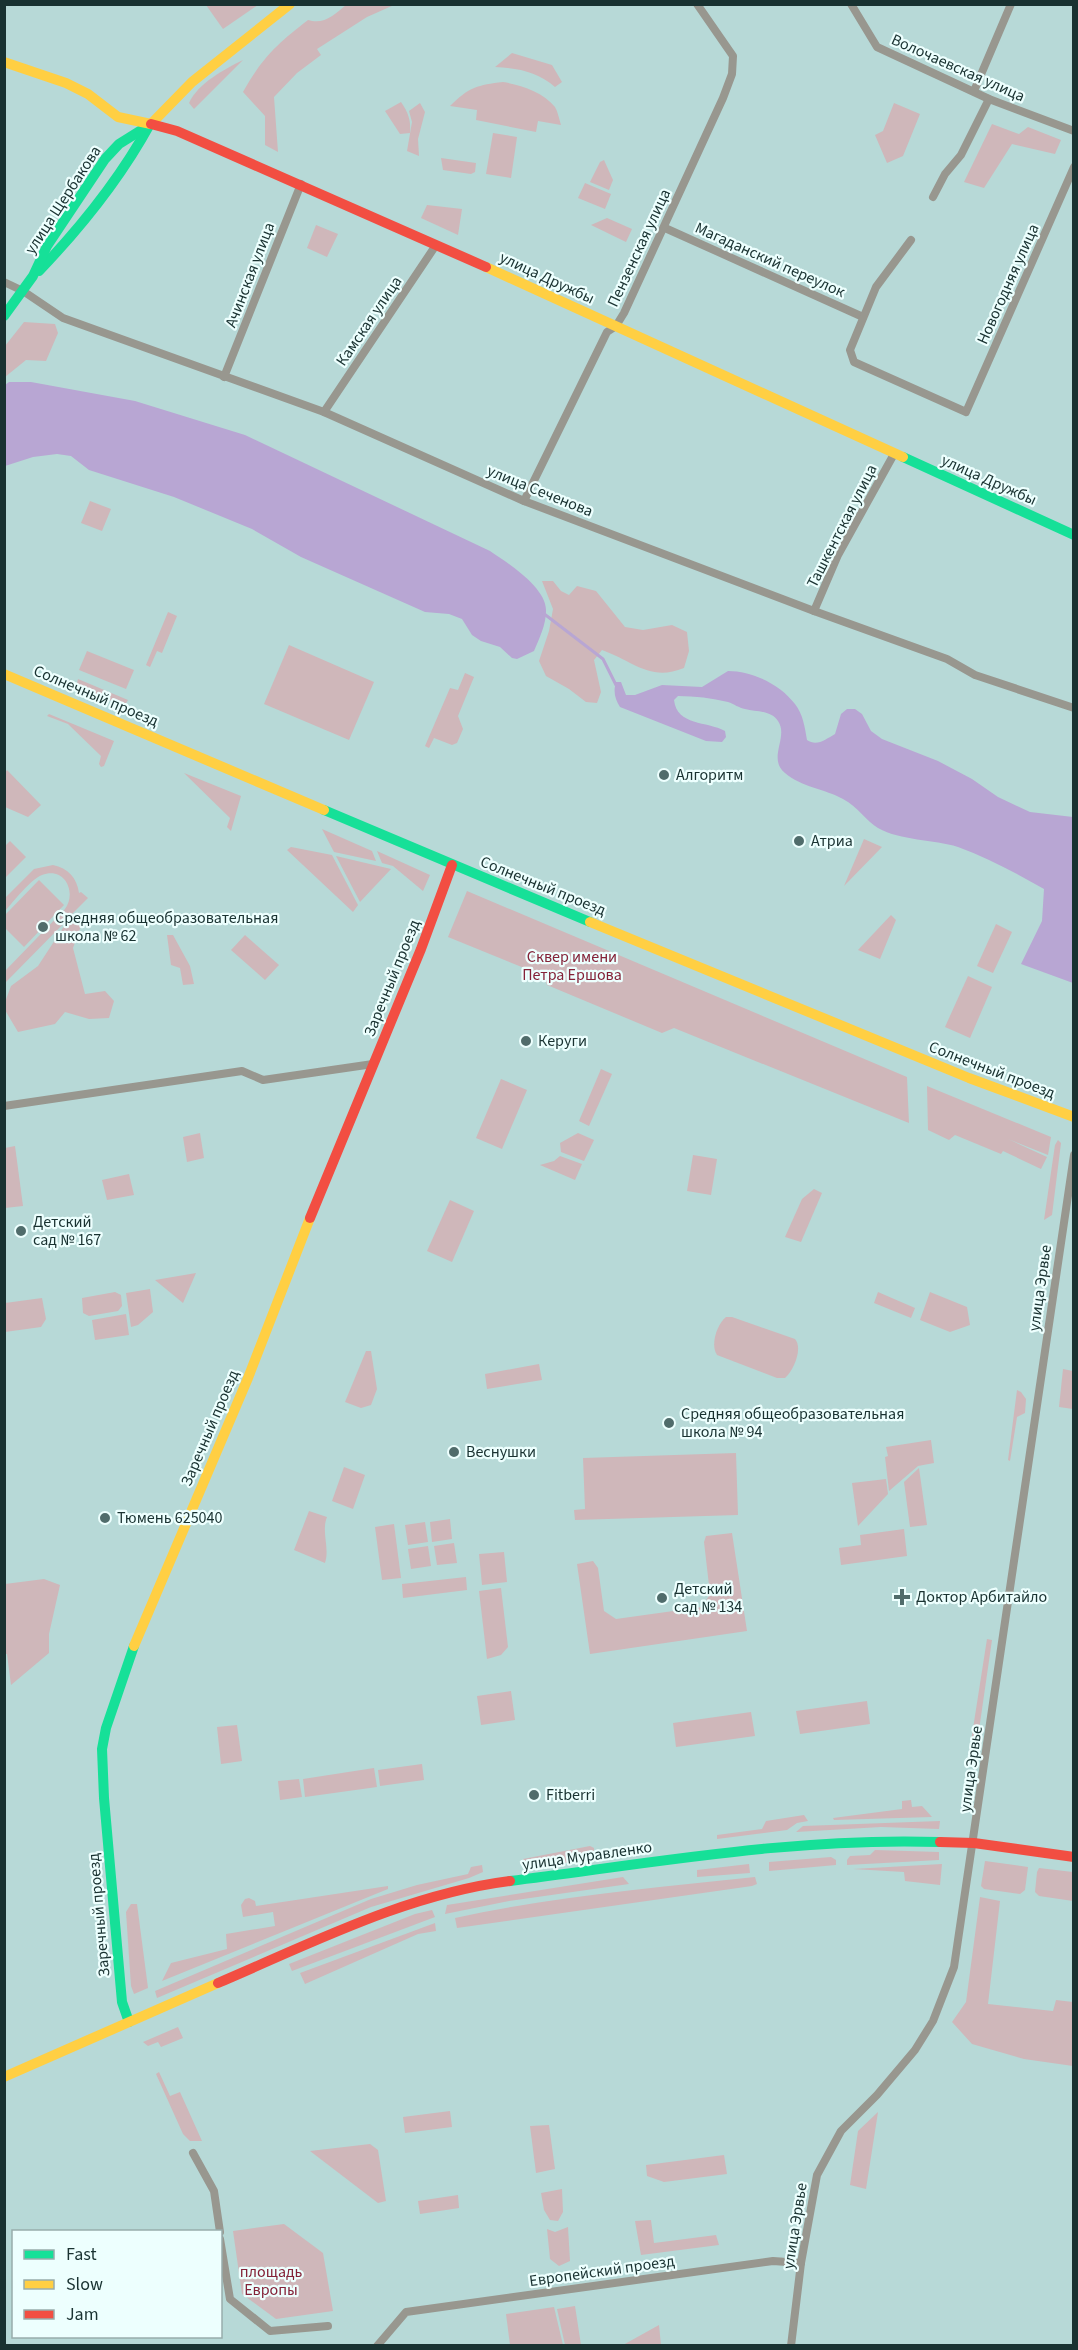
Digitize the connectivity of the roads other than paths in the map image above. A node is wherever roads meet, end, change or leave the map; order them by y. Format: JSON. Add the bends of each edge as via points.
{"nodes":[{"id":1,"x":290,"y":4,"type":"edge"},
{"id":2,"x":697,"y":4,"type":"edge"},
{"id":3,"x":851,"y":4,"type":"edge"},
{"id":4,"x":1011,"y":4,"type":"edge"},
{"id":5,"x":4,"y":62,"type":"edge"},
{"id":6,"x":974,"y":91,"type":"junction"},
{"id":7,"x":989,"y":99,"type":"junction"},
{"id":8,"x":150,"y":123,"type":"junction"},
{"id":9,"x":1074,"y":131,"type":"edge"},
{"id":10,"x":1074,"y":167,"type":"edge"},
{"id":11,"x":301,"y":184,"type":"junction"},
{"id":12,"x":933,"y":197,"type":"dead end"},
{"id":13,"x":664,"y":228,"type":"junction"},
{"id":14,"x":910,"y":240,"type":"dead end"},
{"id":15,"x":436,"y":244,"type":"junction"},
{"id":16,"x":33,"y":276,"type":"junction"},
{"id":17,"x":4,"y":282,"type":"edge"},
{"id":18,"x":23,"y":291,"type":"junction"},
{"id":19,"x":4,"y":316,"type":"edge"},
{"id":20,"x":863,"y":317,"type":"junction"},
{"id":21,"x":616,"y":326,"type":"junction"},
{"id":22,"x":224,"y":377,"type":"junction"},
{"id":23,"x":324,"y":412,"type":"junction"},
{"id":24,"x":894,"y":454,"type":"junction"},
{"id":25,"x":524,"y":501,"type":"junction"},
{"id":26,"x":1074,"y":535,"type":"edge"},
{"id":27,"x":814,"y":611,"type":"junction"},
{"id":28,"x":4,"y":674,"type":"edge"},
{"id":29,"x":1074,"y":708,"type":"edge"},
{"id":30,"x":452,"y":865,"type":"junction"},
{"id":31,"x":373,"y":1064,"type":"junction"},
{"id":32,"x":4,"y":1106,"type":"edge"},
{"id":33,"x":1074,"y":1117,"type":"edge"},
{"id":34,"x":1074,"y":1155,"type":"edge"},
{"id":35,"x":974,"y":1843,"type":"junction"},
{"id":36,"x":1074,"y":1857,"type":"edge"},
{"id":37,"x":129,"y":2022,"type":"junction"},
{"id":38,"x":4,"y":2077,"type":"edge"},
{"id":39,"x":193,"y":2153,"type":"dead end"},
{"id":40,"x":220,"y":2230,"type":"edge"},
{"id":41,"x":222,"y":2251,"type":"edge"},
{"id":42,"x":801,"y":2263,"type":"junction"},
{"id":43,"x":328,"y":2326,"type":"dead end"},
{"id":44,"x":377,"y":2346,"type":"edge"},
{"id":45,"x":790,"y":2346,"type":"edge"}],
"edges":[{"from":1,"to":8,"type":"main road","name":"улица Щербакова","via":[[192,82]]},
{"from":2,"to":13,"type":"street","name":"Пензенская улица","via":[[734,56],[732,74]]},
{"from":3,"to":6,"type":"street","name":"Волочаевская улица","via":[[877,47]]},
{"from":4,"to":6,"type":"street"},
{"from":5,"to":8,"type":"main road","name":"улица Дружбы","via":[[66,83],[118,117]]},
{"from":6,"to":7,"type":"street","name":"Волочаевская улица"},
{"from":7,"to":9,"type":"street","name":"Волочаевская улица"},
{"from":7,"to":12,"type":"street","via":[[961,155]]},
{"from":8,"to":11,"type":"main road","name":"улица Дружбы"},
{"from":8,"to":16,"type":"main road","name":"улица Щербакова","via":[[134,156],[55,255]]},
{"from":8,"to":16,"type":"main road","name":"улица Щербакова","via":[[105,159],[47,246]]},
{"from":10,"to":20,"type":"street","name":"Новогодняя улица","via":[[966,412],[854,362],[850,350]]},
{"from":11,"to":15,"type":"main road","name":"улица Дружбы"},
{"from":11,"to":22,"type":"street","name":"Ачинская улица"},
{"from":13,"to":20,"type":"street","name":"Магаданский переулок"},
{"from":13,"to":21,"type":"street","name":"Пензенская улица"},
{"from":14,"to":20,"type":"street","via":[[876,287]]},
{"from":15,"to":21,"type":"main road","name":"улица Дружбы"},
{"from":15,"to":23,"type":"street","name":"Камская улица"},
{"from":16,"to":18,"type":"main road","name":"улица Щербакова"},
{"from":17,"to":18,"type":"street","name":"улица Сеченова"},
{"from":18,"to":19,"type":"main road","name":"улица Щербакова"},
{"from":18,"to":22,"type":"street","name":"улица Сеченова","via":[[63,318]]},
{"from":21,"to":24,"type":"main road","name":"улица Дружбы"},
{"from":21,"to":25,"type":"street","name":"Пензенская улица","via":[[607,332]]},
{"from":22,"to":23,"type":"street","name":"улица Сеченова"},
{"from":23,"to":25,"type":"street","name":"улица Сеченова"},
{"from":24,"to":26,"type":"main road","name":"улица Дружбы"},
{"from":24,"to":27,"type":"street","name":"Ташкентская улица","via":[[838,555]]},
{"from":25,"to":27,"type":"street","name":"улица Сеченова"},
{"from":27,"to":29,"type":"street","name":"улица Сеченова","via":[[947,659],[975,675]]},
{"from":28,"to":30,"type":"main road","name":"Солнечный проезд"},
{"from":30,"to":31,"type":"main road","name":"Заречный проезд"},
{"from":30,"to":33,"type":"main road","name":"Солнечный проезд","via":[[950,1071]]},
{"from":31,"to":32,"type":"street","via":[[263,1080],[242,1071]]},
{"from":31,"to":37,"type":"main road","name":"Заречный проезд","via":[[248,1378],[132,1650],[106,1728],[102,1749],[109,1866],[122,2002]]},
{"from":34,"to":35,"type":"street","name":"улица Эрвье"},
{"from":35,"to":36,"type":"main road","name":"улица Муравленко"},
{"from":35,"to":37,"type":"main road","name":"улица Муравленко","via":[[830,1843],[504,1882],[437,1897],[364,1920]]},
{"from":35,"to":42,"type":"street","name":"улица Эрвье","via":[[954,1967],[944,1996],[915,2050],[841,2131],[817,2175]]},
{"from":37,"to":38,"type":"main road","name":"улица Муравленко"},
{"from":39,"to":40,"type":"street","via":[[214,2191]]},
{"from":41,"to":43,"type":"street","via":[[230,2299],[270,2331]]},
{"from":42,"to":44,"type":"street","name":"Европейский проезд","via":[[773,2261],[406,2312]]},
{"from":42,"to":45,"type":"street","name":"улица Эрвье"}]}
